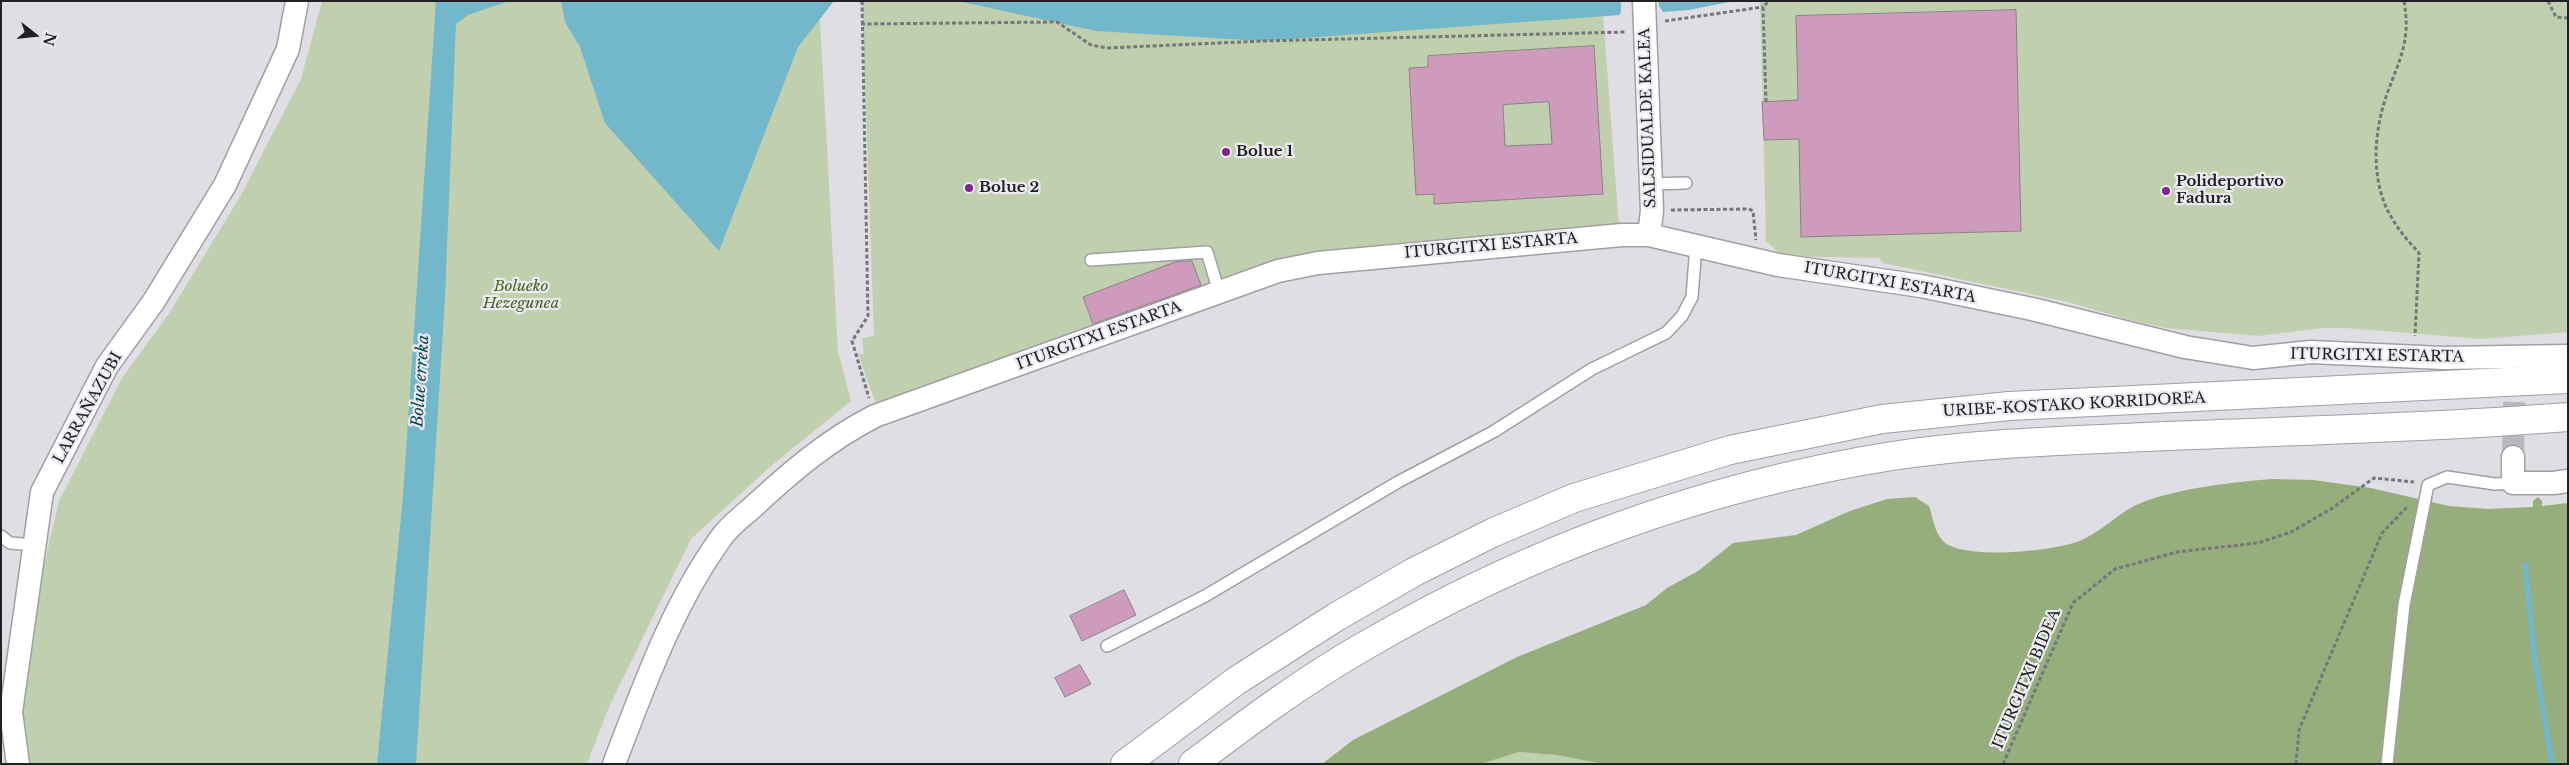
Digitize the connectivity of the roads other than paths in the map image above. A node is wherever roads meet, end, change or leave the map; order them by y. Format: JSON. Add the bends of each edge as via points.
{"nodes":[{"id":1,"x":296,"y":1,"type":"edge"},
{"id":2,"x":1644,"y":1,"type":"edge"},
{"id":3,"x":1686,"y":183,"type":"dead end"},
{"id":4,"x":1651,"y":184,"type":"junction"},
{"id":5,"x":1649,"y":235,"type":"junction"},
{"id":6,"x":1696,"y":245,"type":"junction"},
{"id":7,"x":1091,"y":260,"type":"dead end"},
{"id":8,"x":1219,"y":292,"type":"junction"},
{"id":9,"x":2568,"y":356,"type":"edge"},
{"id":10,"x":2568,"y":379,"type":"edge"},
{"id":11,"x":2568,"y":417,"type":"edge"},
{"id":12,"x":2513,"y":457,"type":"tunnel mouth"},
{"id":13,"x":2568,"y":480,"type":"edge"},
{"id":14,"x":2513,"y":483,"type":"junction"},
{"id":15,"x":1,"y":536,"type":"edge"},
{"id":16,"x":34,"y":545,"type":"junction"},
{"id":17,"x":1107,"y":646,"type":"dead end"},
{"id":18,"x":18,"y":764,"type":"edge"},
{"id":19,"x":614,"y":764,"type":"edge"},
{"id":20,"x":1125,"y":764,"type":"edge"},
{"id":21,"x":1193,"y":764,"type":"edge"},
{"id":22,"x":2387,"y":764,"type":"edge"}],
"edges":[{"from":1,"to":16,"type":"street","name":"LARRAÑAZUBI","via":[[288,49],[225,185],[154,301],[107,366],[42,492]]},
{"from":2,"to":4,"type":"street","name":"SALSIDUALDE KALEA","via":[[1642,27]]},
{"from":3,"to":4,"type":"lane"},
{"from":4,"to":5,"type":"street","name":"SALSIDUALDE KALEA","via":[[1652,223]]},
{"from":5,"to":6,"type":"street","name":"ITURGITXI ESTARTA"},
{"from":5,"to":8,"type":"street","name":"ITURGITXI ESTARTA","via":[[1318,263],[1278,271]]},
{"from":6,"to":9,"type":"street","name":"ITURGITXI ESTARTA","via":[[1778,265],[1921,286],[2032,309],[2185,347],[2253,358],[2311,352],[2414,357]]},
{"from":6,"to":17,"type":"lane","via":[[1692,297],[1682,316],[1666,333],[1592,369],[1493,432],[1398,482],[1205,596]]},
{"from":7,"to":8,"type":"lane","via":[[1207,252]]},
{"from":8,"to":19,"type":"street","name":"ITURGITXI ESTARTA","via":[[875,416],[840,434],[722,536],[689,586],[662,643]]},
{"from":10,"to":20,"type":"highway","name":"URIBE-KOSTAKO KORRIDOREA","via":[[2008,406],[1882,419],[1730,450],[1574,498],[1492,533],[1414,572],[1336,617],[1236,682]]},
{"from":11,"to":21,"type":"highway","via":[[2010,443],[1892,456],[1741,488],[1602,531],[1497,576],[1359,649],[1264,711]]},
{"from":12,"to":14,"type":"street"},
{"from":13,"to":14,"type":"street","via":[[2553,484]]},
{"from":14,"to":22,"type":"lane","via":[[2495,484],[2447,477],[2428,485],[2404,604]]},
{"from":15,"to":16,"type":"lane","via":[[10,544]]},
{"from":16,"to":18,"type":"street","name":"LARRAÑAZUBI","via":[[11,712]]}]}
